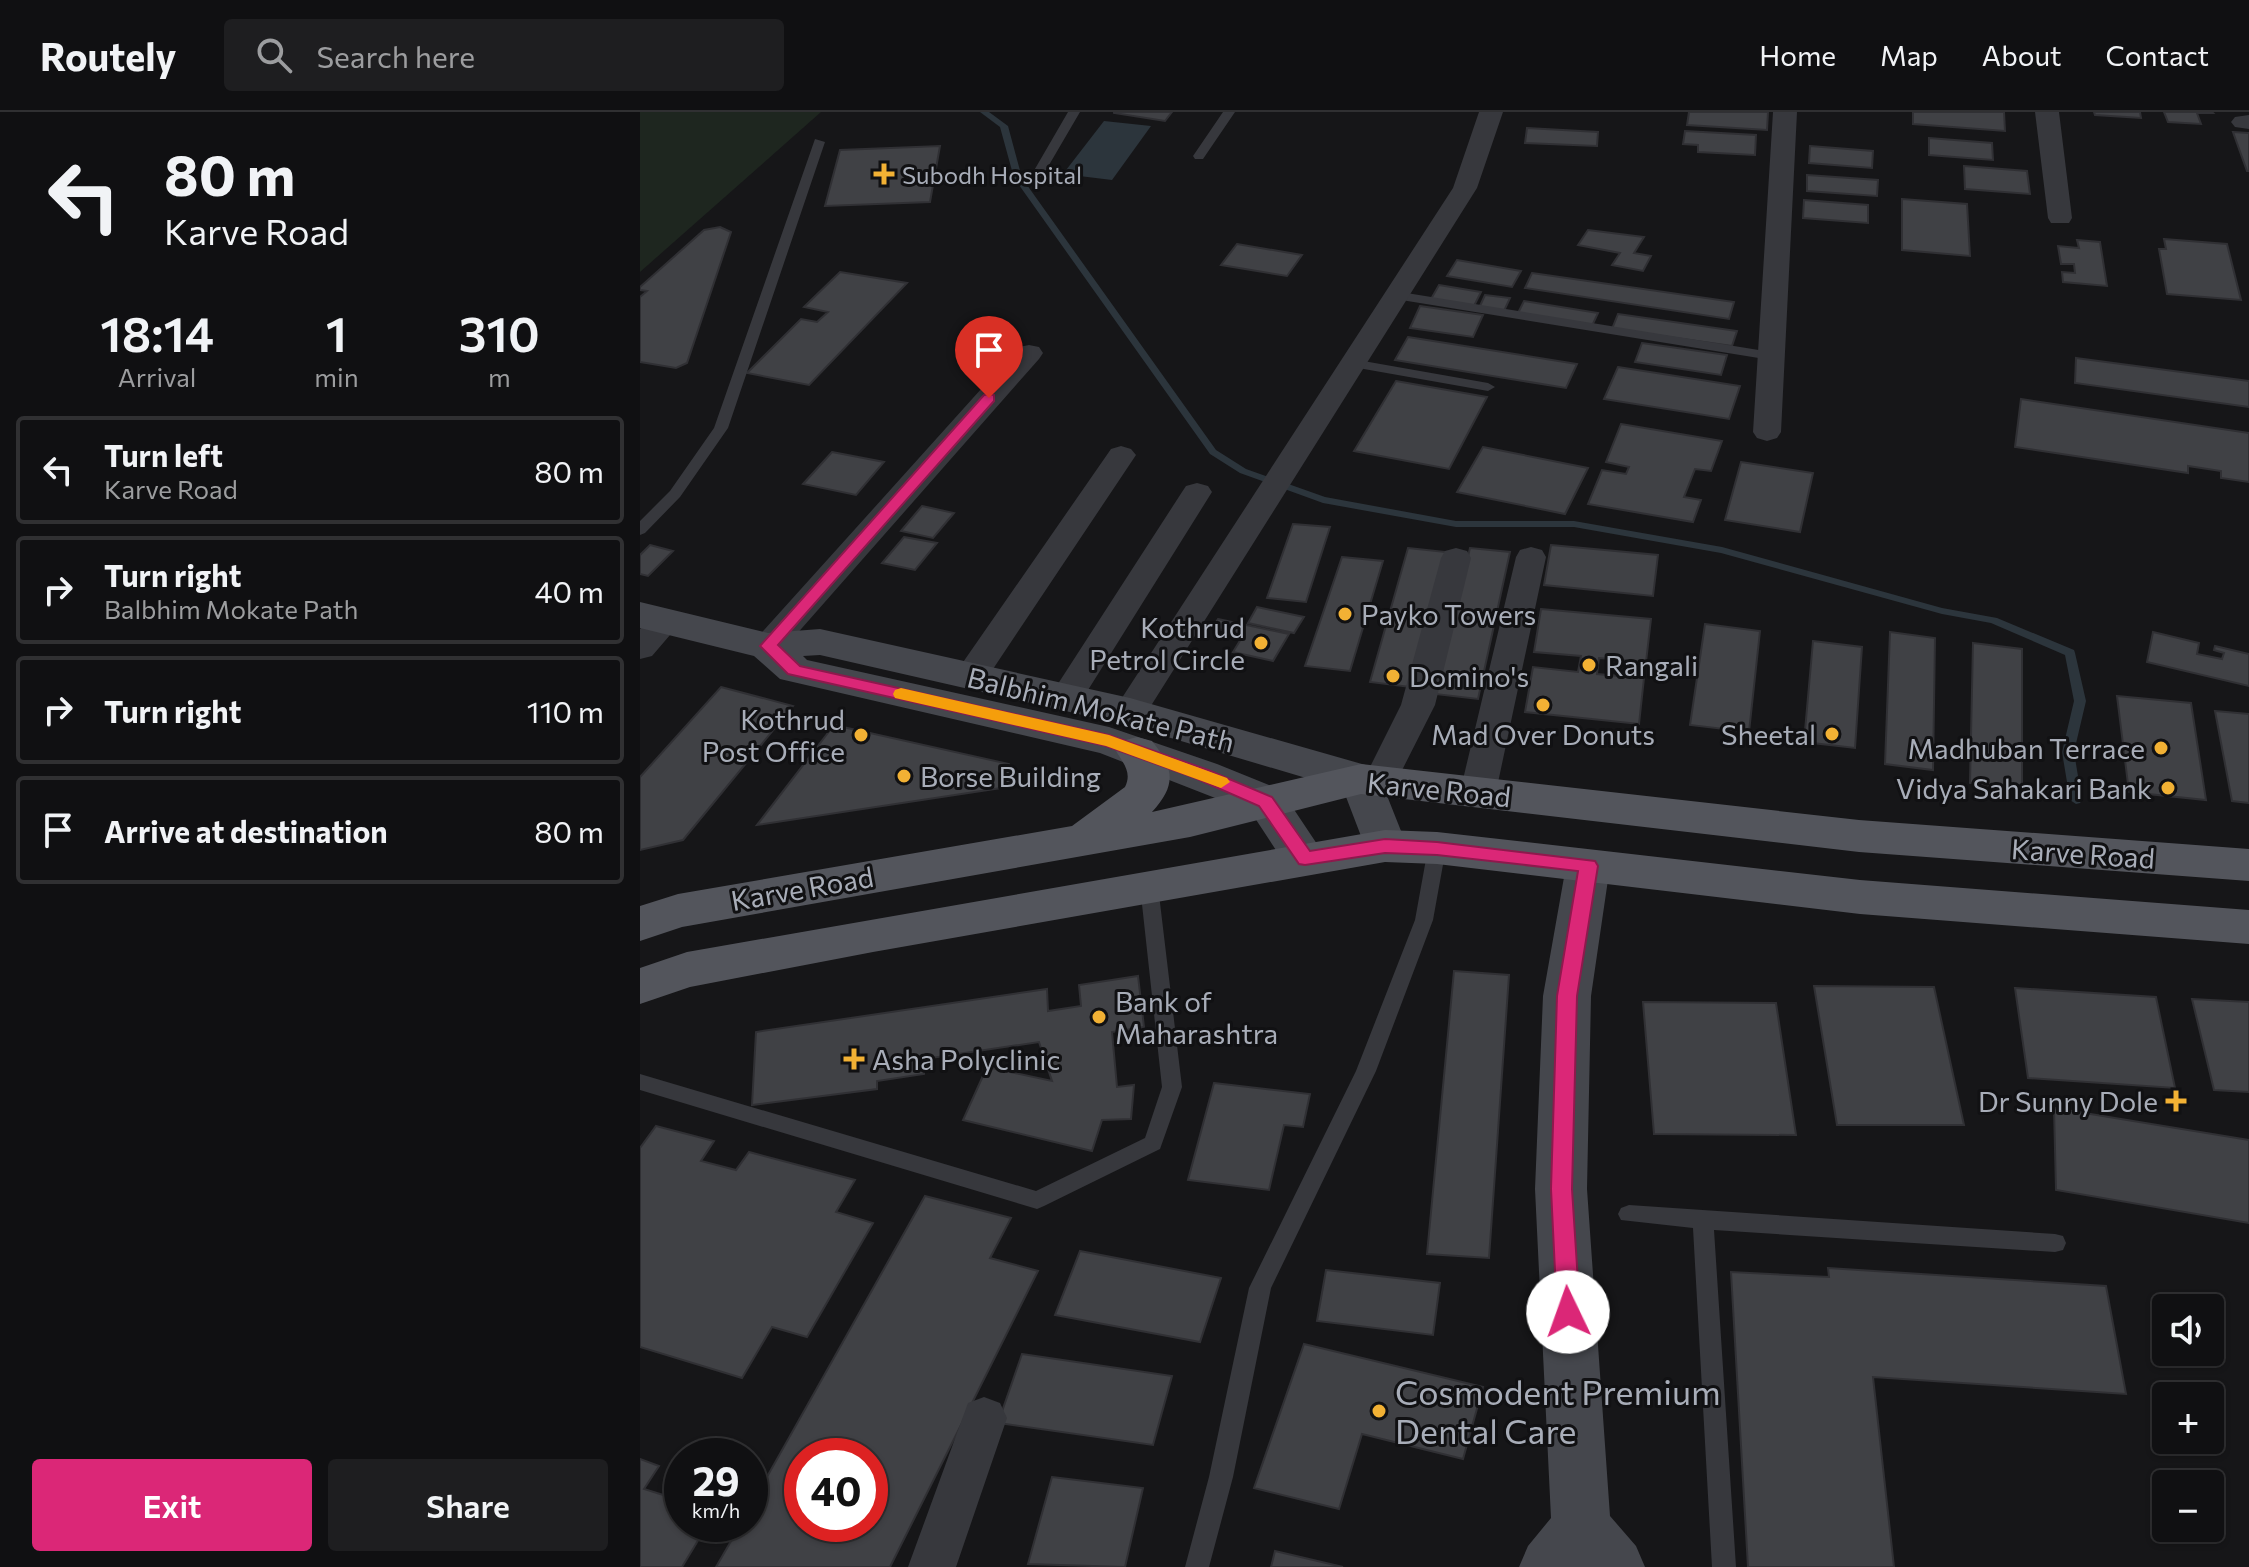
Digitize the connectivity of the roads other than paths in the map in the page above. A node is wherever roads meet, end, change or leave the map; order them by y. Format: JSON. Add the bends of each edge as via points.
{"nodes":[{"id":1,"x":1074,"y":112,"type":"edge"},
{"id":2,"x":1229,"y":112,"type":"edge"},
{"id":3,"x":1491,"y":112,"type":"edge"},
{"id":4,"x":1785,"y":112,"type":"edge"},
{"id":5,"x":2047,"y":112,"type":"edge"},
{"id":6,"x":819,"y":142,"type":"dead end"},
{"id":7,"x":1199,"y":156,"type":"dead end"},
{"id":8,"x":1038,"y":174,"type":"dead end"},
{"id":9,"x":2060,"y":218,"type":"dead end"},
{"id":10,"x":1394,"y":295,"type":"junction"},
{"id":11,"x":1029,"y":353,"type":"dead end"},
{"id":12,"x":1771,"y":356,"type":"junction"},
{"id":13,"x":1352,"y":363,"type":"junction"},
{"id":14,"x":1488,"y":387,"type":"dead end"},
{"id":15,"x":1767,"y":432,"type":"dead end"},
{"id":16,"x":1121,"y":455,"type":"dead end"},
{"id":17,"x":1197,"y":492,"type":"dead end"},
{"id":18,"x":640,"y":530,"type":"edge"},
{"id":19,"x":1531,"y":557,"type":"dead end"},
{"id":20,"x":1456,"y":558,"type":"dead end"},
{"id":21,"x":649,"y":628,"type":"edge"},
{"id":22,"x":768,"y":646,"type":"junction"},
{"id":23,"x":971,"y":676,"type":"junction"},
{"id":24,"x":1066,"y":698,"type":"junction"},
{"id":25,"x":1134,"y":732,"type":"junction"},
{"id":26,"x":1370,"y":780,"type":"junction"},
{"id":27,"x":1478,"y":792,"type":"junction"},
{"id":28,"x":1266,"y":801,"type":"junction"},
{"id":29,"x":1080,"y":840,"type":"junction"},
{"id":30,"x":1385,"y":846,"type":"junction"},
{"id":31,"x":1437,"y":848,"type":"junction"},
{"id":32,"x":1305,"y":859,"type":"junction"},
{"id":33,"x":2249,"y":865,"type":"edge"},
{"id":34,"x":1588,"y":866,"type":"junction"},
{"id":35,"x":1149,"y":886,"type":"junction"},
{"id":36,"x":640,"y":924,"type":"edge"},
{"id":37,"x":2249,"y":927,"type":"edge"},
{"id":38,"x":640,"y":986,"type":"edge"},
{"id":39,"x":640,"y":1082,"type":"edge"},
{"id":40,"x":1629,"y":1214,"type":"dead end"},
{"id":41,"x":1703,"y":1220,"type":"junction"},
{"id":42,"x":2055,"y":1243,"type":"dead end"},
{"id":43,"x":984,"y":1418,"type":"dead end"},
{"id":44,"x":1582,"y":1554,"type":"edge"},
{"id":45,"x":932,"y":1567,"type":"edge"},
{"id":46,"x":1197,"y":1567,"type":"edge"},
{"id":47,"x":1724,"y":1567,"type":"edge"}],
"edges":[{"from":1,"to":8,"type":"lane"},
{"from":2,"to":7,"type":"lane"},
{"from":3,"to":10,"type":"street","via":[[1465,188]]},
{"from":4,"to":12,"type":"street"},
{"from":5,"to":9,"type":"street"},
{"from":6,"to":18,"type":"lane","via":[[721,428],[675,494]]},
{"from":10,"to":12,"type":"lane"},
{"from":10,"to":13,"type":"street"},
{"from":11,"to":22,"type":"street"},
{"from":12,"to":15,"type":"street"},
{"from":13,"to":14,"type":"lane"},
{"from":13,"to":25,"type":"street","via":[[1264,500]]},
{"from":16,"to":23,"type":"street"},
{"from":17,"to":24,"type":"street"},
{"from":19,"to":27,"type":"street"},
{"from":20,"to":26,"type":"street","via":[[1418,705]]},
{"from":21,"to":22,"type":"main road","name":"Balbhim Mokate Path"},
{"from":22,"to":23,"type":"main road","name":"Balbhim Mokate Path","via":[[820,642]]},
{"from":22,"to":25,"type":"main road","name":"Balbhim Mokate Path","via":[[794,670],[1109,741]]},
{"from":23,"to":24,"type":"main road","name":"Balbhim Mokate Path"},
{"from":24,"to":25,"type":"main road","name":"Balbhim Mokate Path"},
{"from":25,"to":26,"type":"main road","name":"Balbhim Mokate Path"},
{"from":25,"to":28,"type":"main road","name":"Balbhim Mokate Path"},
{"from":25,"to":29,"type":"main road","via":[[1149,768],[1145,792]]},
{"from":26,"to":27,"type":"main road","name":"Karve Road"},
{"from":26,"to":28,"type":"main road","name":"Karve Road"},
{"from":26,"to":30,"type":"main road"},
{"from":27,"to":33,"type":"main road","name":"Karve Road","via":[[1859,836]]},
{"from":28,"to":29,"type":"main road","name":"Karve Road"},
{"from":28,"to":32,"type":"main road"},
{"from":29,"to":36,"type":"main road","name":"Karve Road","via":[[693,909]]},
{"from":30,"to":31,"type":"main road","name":"Karve Road"},
{"from":30,"to":32,"type":"main road","name":"Karve Road"},
{"from":31,"to":34,"type":"main road","name":"Karve Road"},
{"from":31,"to":46,"type":"lane","via":[[1424,920],[1366,1071],[1260,1288]]},
{"from":32,"to":35,"type":"main road","name":"Karve Road"},
{"from":34,"to":37,"type":"main road","name":"Karve Road","via":[[1860,897]]},
{"from":34,"to":44,"type":"main road","via":[[1567,996],[1561,1189]]},
{"from":35,"to":38,"type":"main road","name":"Karve Road","via":[[687,970]]},
{"from":35,"to":39,"type":"lane","via":[[1172,1087],[1153,1143],[1037,1200]]},
{"from":40,"to":41,"type":"lane"},
{"from":41,"to":42,"type":"lane"},
{"from":41,"to":47,"type":"lane"},
{"from":43,"to":45,"type":"street"}]}
